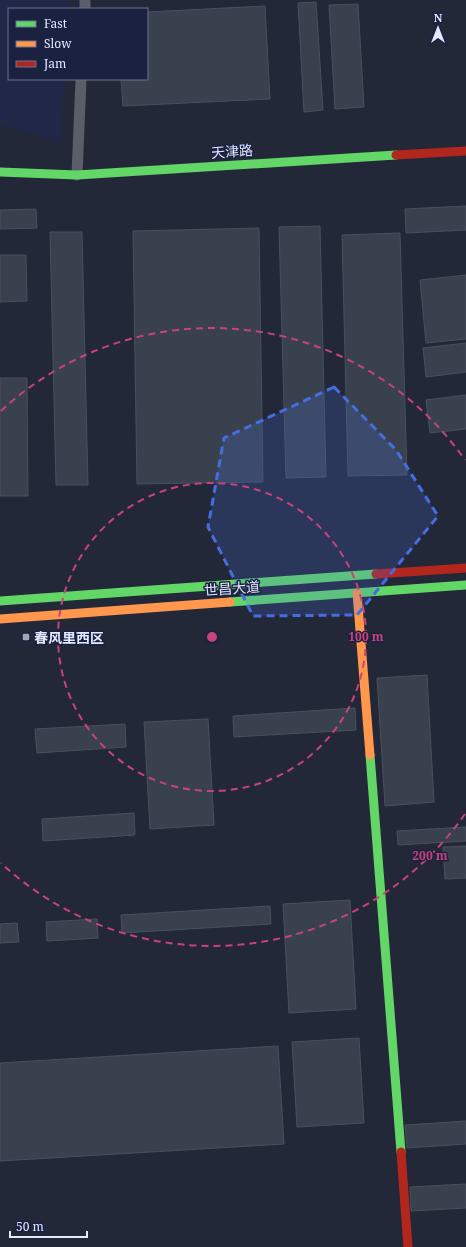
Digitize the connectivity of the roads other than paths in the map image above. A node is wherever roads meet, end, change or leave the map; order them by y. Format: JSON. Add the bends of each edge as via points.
{"nodes":[{"id":1,"x":82,"y":80,"type":"edge"},
{"id":2,"x":466,"y":151,"type":"edge"},
{"id":3,"x":0,"y":172,"type":"edge"},
{"id":4,"x":77,"y":175,"type":"junction"},
{"id":5,"x":466,"y":568,"type":"edge"},
{"id":6,"x":466,"y":585,"type":"edge"},
{"id":7,"x":357,"y":592,"type":"junction"},
{"id":8,"x":0,"y":601,"type":"edge"},
{"id":9,"x":0,"y":619,"type":"edge"},
{"id":10,"x":408,"y":1247,"type":"edge"}],
"edges":[{"from":1,"to":4,"type":"street"},
{"from":2,"to":4,"type":"main road","name":"天津路"},
{"from":3,"to":4,"type":"main road","name":"天津路"},
{"from":5,"to":8,"type":"main road","name":"世昌大道"},
{"from":6,"to":7,"type":"main road","name":"世昌大道"},
{"from":7,"to":9,"type":"main road","name":"世昌大道"},
{"from":7,"to":10,"type":"main road"}]}
